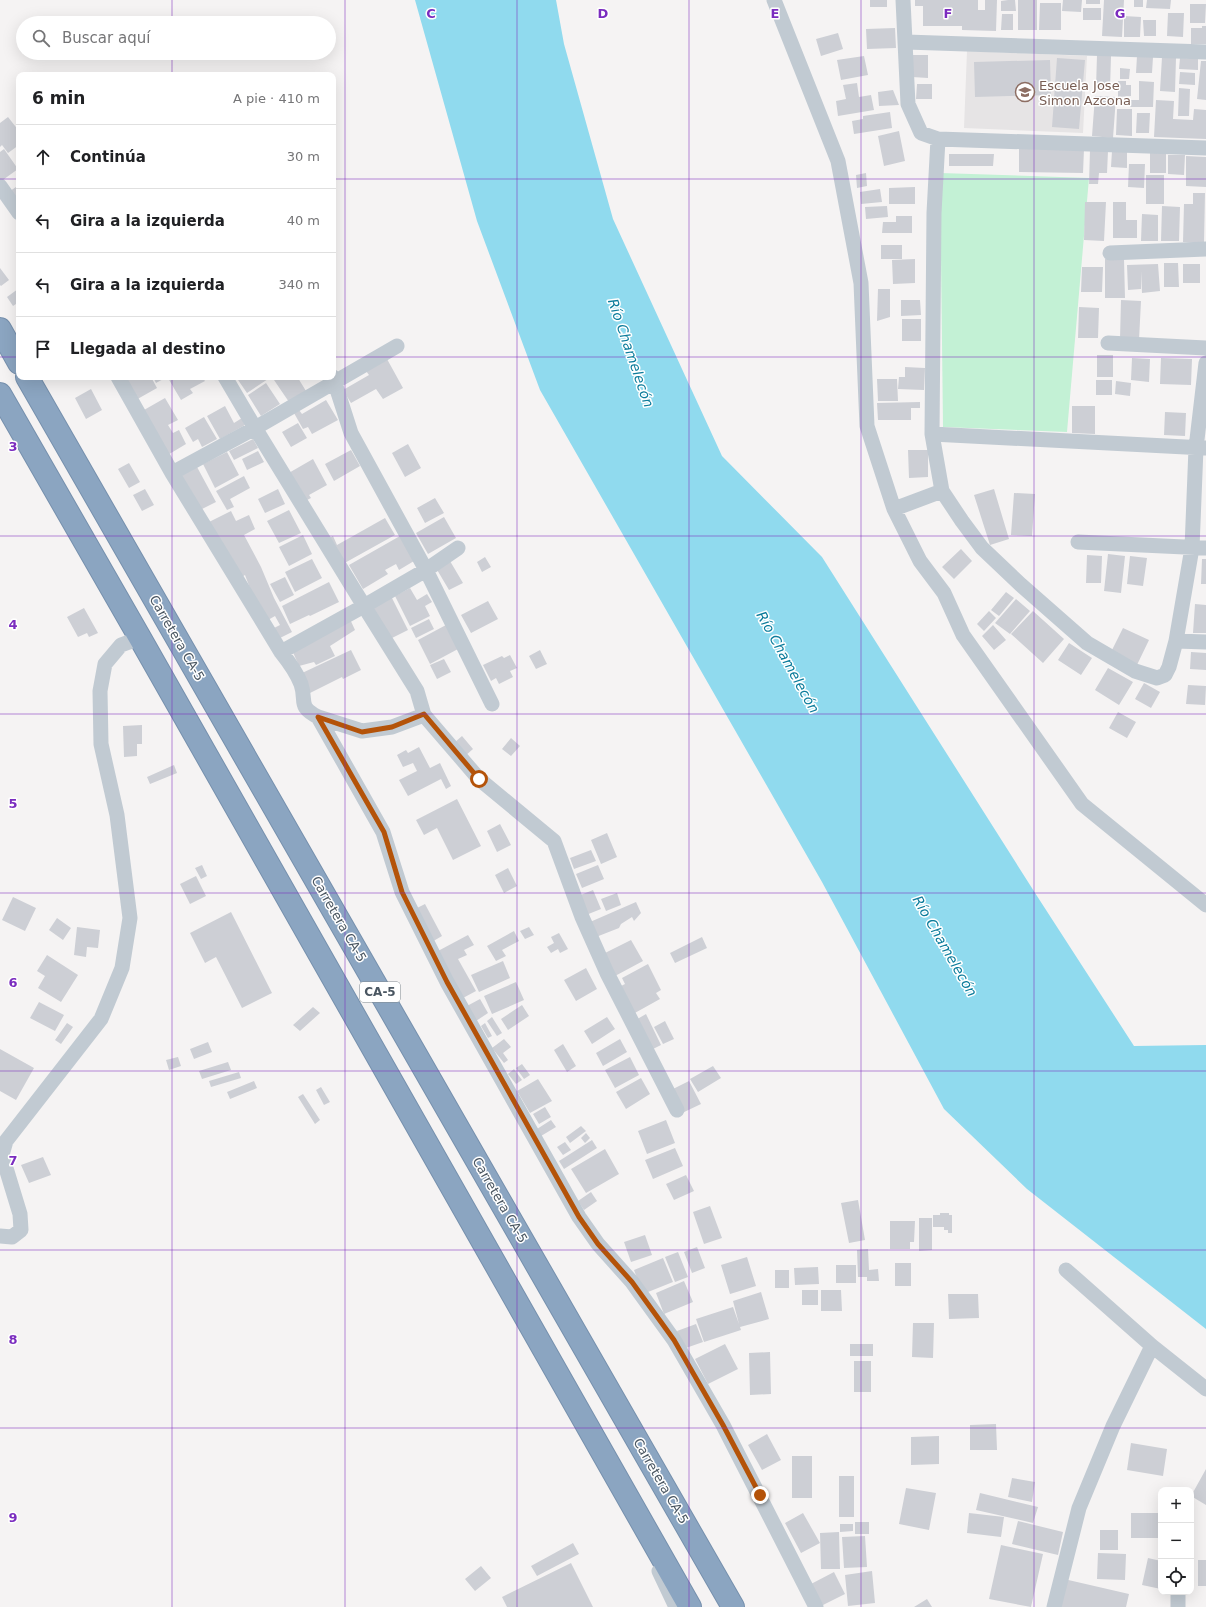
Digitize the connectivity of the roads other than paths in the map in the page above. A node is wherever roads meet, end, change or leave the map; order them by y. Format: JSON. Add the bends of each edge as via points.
{"nodes":[{"id":1,"x":774,"y":0,"type":"edge"},
{"id":2,"x":903,"y":0,"type":"edge"},
{"id":3,"x":906,"y":42,"type":"junction"},
{"id":4,"x":1206,"y":52,"type":"edge"},
{"id":5,"x":938,"y":139,"type":"junction"},
{"id":6,"x":1206,"y":148,"type":"edge"},
{"id":7,"x":0,"y":186,"type":"edge"},
{"id":8,"x":16,"y":209,"type":"edge"},
{"id":9,"x":1206,"y":249,"type":"edge"},
{"id":10,"x":1110,"y":253,"type":"dead end"},
{"id":11,"x":0,"y":329,"type":"edge"},
{"id":12,"x":1108,"y":344,"type":"dead end"},
{"id":13,"x":397,"y":346,"type":"dead end"},
{"id":14,"x":1206,"y":348,"type":"edge"},
{"id":15,"x":16,"y":357,"type":"edge"},
{"id":16,"x":1206,"y":363,"type":"edge"},
{"id":17,"x":336,"y":378,"type":"edge"},
{"id":18,"x":29,"y":380,"type":"edge"},
{"id":19,"x":120,"y":380,"type":"edge"},
{"id":20,"x":227,"y":380,"type":"edge"},
{"id":21,"x":332,"y":380,"type":"edge"},
{"id":22,"x":334,"y":380,"type":"edge"},
{"id":23,"x":0,"y":394,"type":"edge"},
{"id":24,"x":255,"y":428,"type":"junction"},
{"id":25,"x":932,"y":434,"type":"junction"},
{"id":26,"x":1201,"y":448,"type":"edge"},
{"id":27,"x":172,"y":473,"type":"junction"},
{"id":28,"x":942,"y":491,"type":"junction"},
{"id":29,"x":894,"y":509,"type":"junction"},
{"id":30,"x":1078,"y":542,"type":"dead end"},
{"id":31,"x":458,"y":548,"type":"dead end"},
{"id":32,"x":1199,"y":548,"type":"edge"},
{"id":33,"x":426,"y":570,"type":"junction"},
{"id":34,"x":364,"y":606,"type":"junction"},
{"id":35,"x":140,"y":638,"type":"junction"},
{"id":36,"x":1176,"y":641,"type":"junction"},
{"id":37,"x":1206,"y":642,"type":"edge"},
{"id":38,"x":281,"y":652,"type":"junction"},
{"id":39,"x":492,"y":704,"type":"dead end"},
{"id":40,"x":424,"y":714,"type":"junction"},
{"id":41,"x":318,"y":717,"type":"junction"},
{"id":42,"x":1206,"y":905,"type":"edge"},
{"id":43,"x":677,"y":1110,"type":"dead end"},
{"id":44,"x":0,"y":1236,"type":"edge"},
{"id":45,"x":1066,"y":1270,"type":"dead end"},
{"id":46,"x":1152,"y":1346,"type":"junction"},
{"id":47,"x":1206,"y":1389,"type":"edge"},
{"id":48,"x":632,"y":1507,"type":"junction"},
{"id":49,"x":1178,"y":1595,"type":"edge"},
{"id":50,"x":676,"y":1607,"type":"edge"},
{"id":51,"x":690,"y":1607,"type":"edge"},
{"id":52,"x":733,"y":1607,"type":"edge"},
{"id":53,"x":816,"y":1607,"type":"edge"},
{"id":54,"x":1054,"y":1607,"type":"edge"},
{"id":55,"x":1178,"y":1607,"type":"edge"}],
"edges":[{"from":1,"to":29,"type":"street","via":[[838,161],[861,284],[867,426]]},
{"from":2,"to":3,"type":"street"},
{"from":3,"to":4,"type":"street"},
{"from":3,"to":5,"type":"street","via":[[908,104],[921,133]]},
{"from":5,"to":6,"type":"street"},
{"from":5,"to":25,"type":"street","via":[[934,213]]},
{"from":7,"to":8,"type":"street"},
{"from":9,"to":10,"type":"street"},
{"from":11,"to":15,"type":"highway"},
{"from":12,"to":14,"type":"street"},
{"from":13,"to":17,"type":"street"},
{"from":16,"to":26,"type":"street"},
{"from":18,"to":52,"type":"highway","name":"Carretera CA-5","number":"CA-5"},
{"from":19,"to":27,"type":"street"},
{"from":20,"to":24,"type":"street"},
{"from":21,"to":24,"type":"street"},
{"from":22,"to":33,"type":"street","via":[[351,433]]},
{"from":23,"to":35,"type":"highway","number":"CA-5"},
{"from":24,"to":27,"type":"street"},
{"from":24,"to":34,"type":"street"},
{"from":25,"to":26,"type":"street"},
{"from":25,"to":28,"type":"street"},
{"from":26,"to":32,"type":"street"},
{"from":27,"to":38,"type":"street"},
{"from":28,"to":29,"type":"street"},
{"from":28,"to":36,"type":"street","via":[[982,548],[1087,643],[1135,672],[1157,678],[1165,675],[1170,667]]},
{"from":29,"to":42,"type":"street","via":[[920,561],[944,593],[963,635],[1082,804]]},
{"from":30,"to":32,"type":"street"},
{"from":31,"to":33,"type":"street"},
{"from":32,"to":36,"type":"street"},
{"from":33,"to":34,"type":"street"},
{"from":33,"to":39,"type":"street"},
{"from":34,"to":38,"type":"street"},
{"from":34,"to":40,"type":"street","via":[[417,690]]},
{"from":35,"to":44,"type":"street","via":[[121,645],[105,664],[100,691],[101,744],[117,815],[130,918],[122,968],[101,1019],[6,1141],[2,1156],[20,1214],[21,1230],[12,1236]]},
{"from":35,"to":48,"type":"highway","number":"CA-5"},
{"from":36,"to":37,"type":"street"},
{"from":38,"to":41,"type":"street","via":[[295,669],[307,712]]},
{"from":40,"to":41,"type":"street","via":[[392,727],[362,732]]},
{"from":40,"to":43,"type":"street","via":[[479,779],[554,841],[582,917],[607,974]]},
{"from":41,"to":53,"type":"street","via":[[384,832],[402,892],[447,982],[579,1217],[598,1244],[632,1282],[674,1340],[723,1425]]},
{"from":45,"to":46,"type":"street"},
{"from":46,"to":47,"type":"street"},
{"from":46,"to":54,"type":"street","via":[[1113,1426],[1079,1508]]},
{"from":48,"to":50,"type":"street"},
{"from":48,"to":51,"type":"highway","number":"CA-5"},
{"from":49,"to":55,"type":"street"}]}
